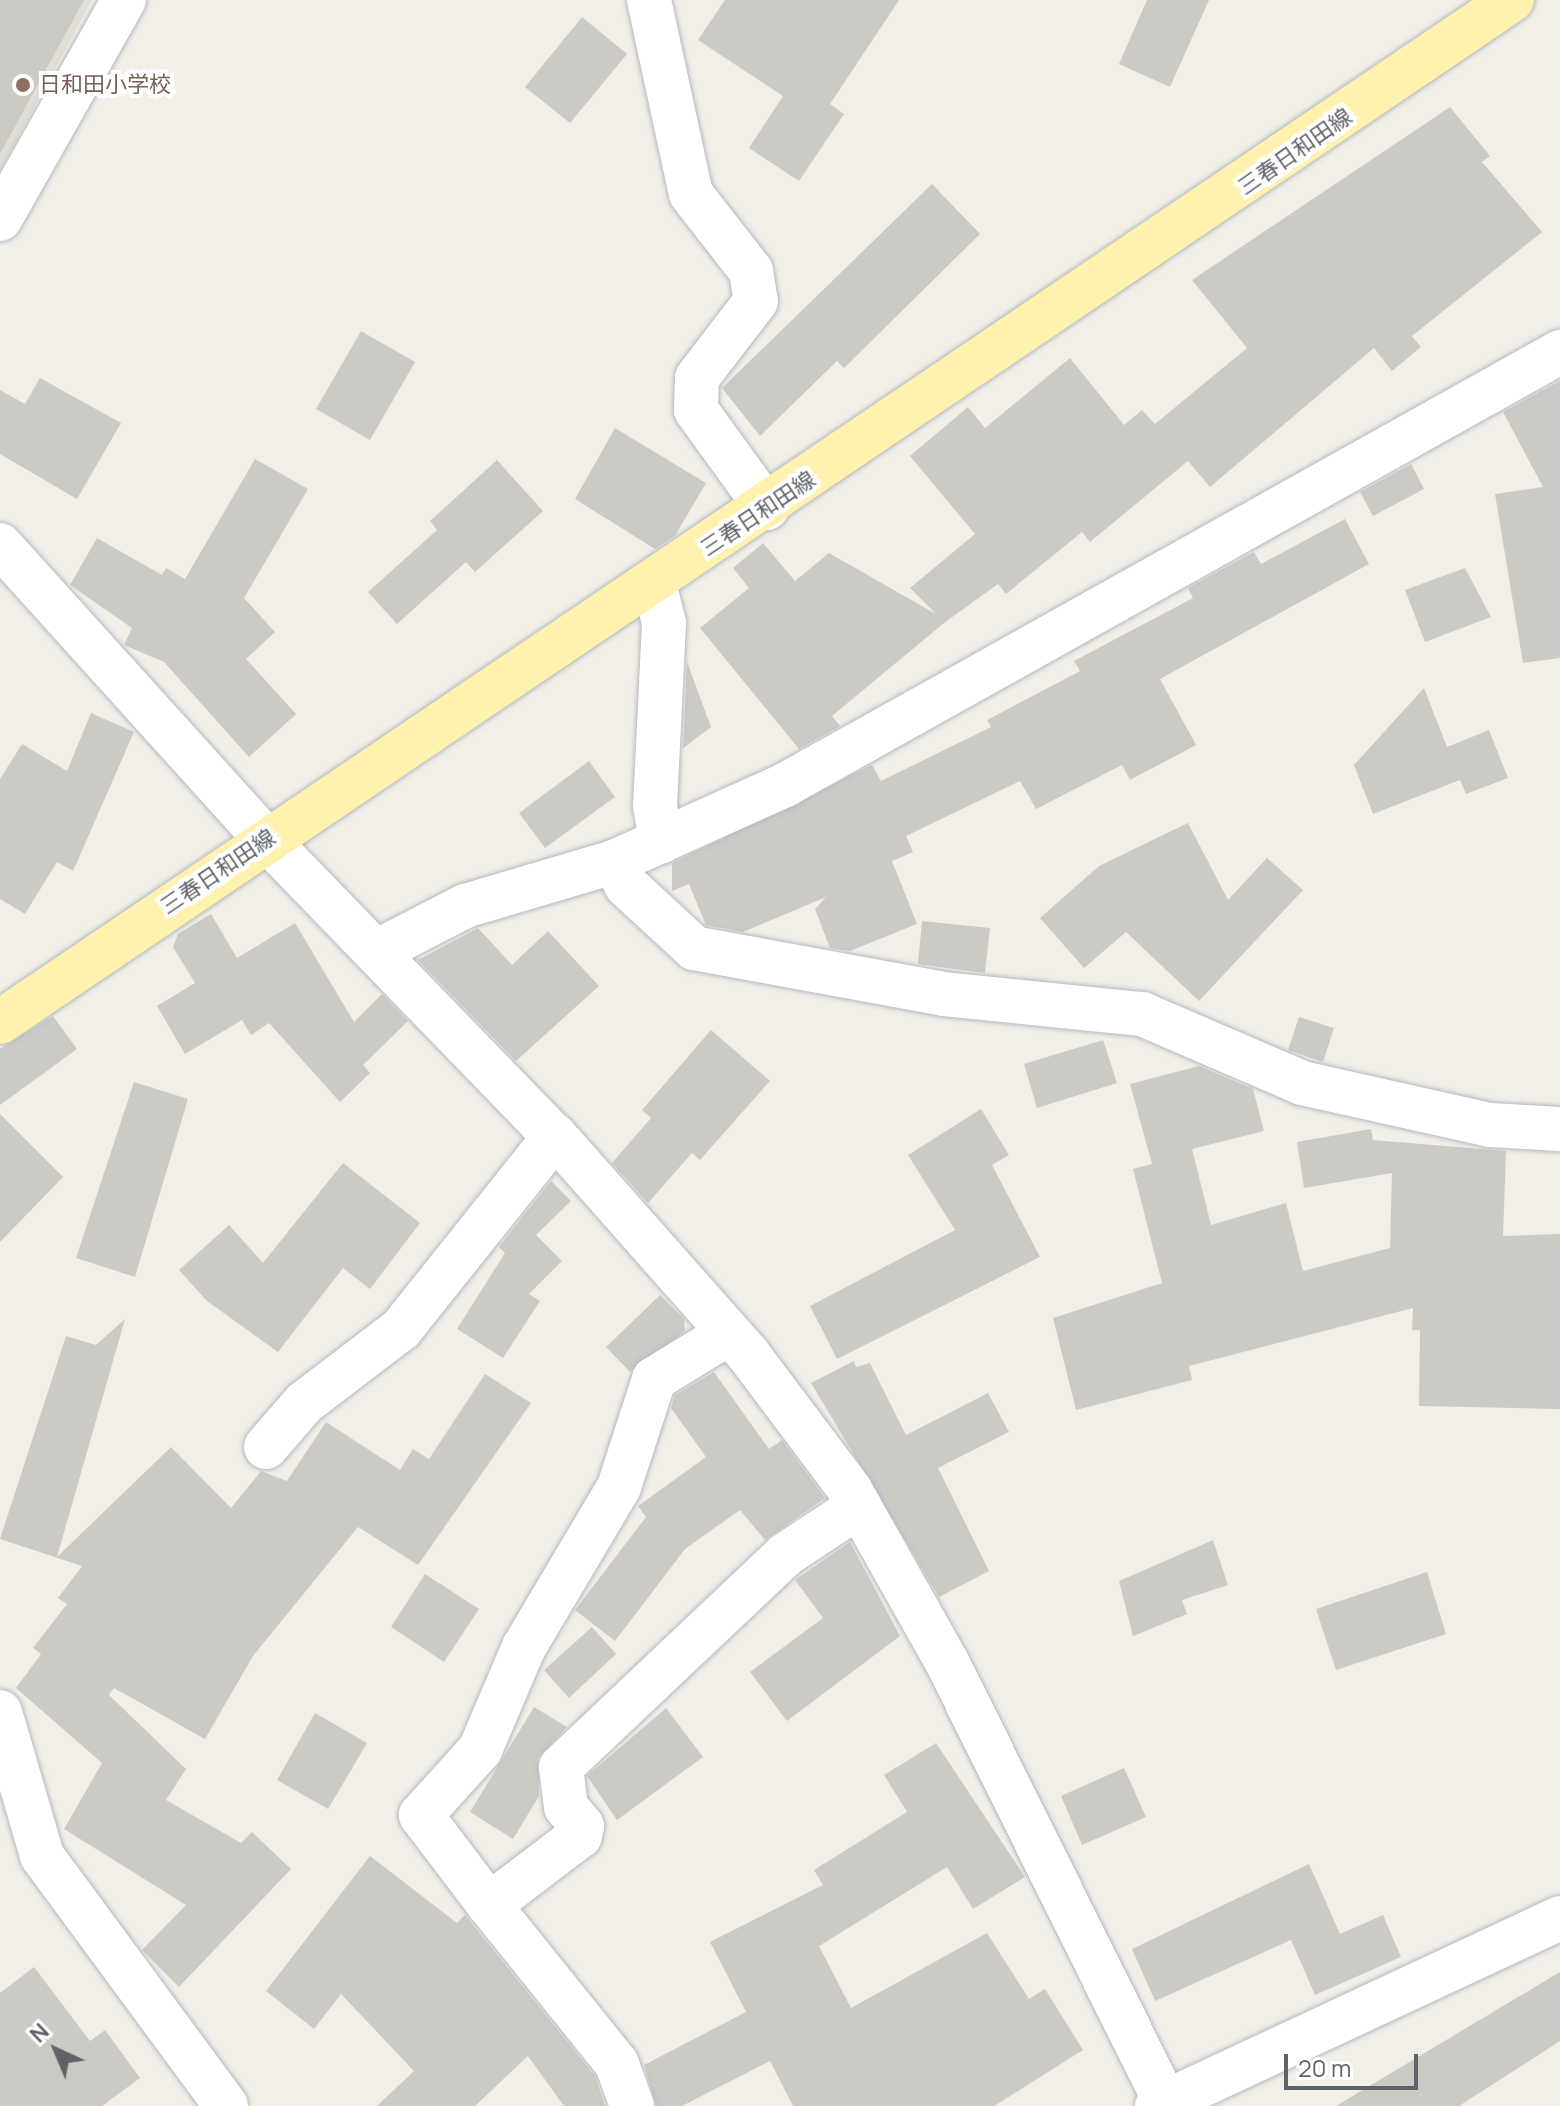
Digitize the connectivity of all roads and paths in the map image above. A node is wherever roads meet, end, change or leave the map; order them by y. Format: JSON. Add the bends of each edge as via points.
{"nodes":[{"id":1,"x":124,"y":0,"type":"edge"},
{"id":2,"x":649,"y":0,"type":"edge"},
{"id":3,"x":1512,"y":0,"type":"edge"},
{"id":4,"x":0,"y":219,"type":"edge"},
{"id":5,"x":1560,"y":352,"type":"edge"},
{"id":6,"x":767,"y":508,"type":"junction"},
{"id":7,"x":0,"y":545,"type":"edge"},
{"id":8,"x":654,"y":583,"type":"junction"},
{"id":9,"x":266,"y":839,"type":"junction"},
{"id":10,"x":661,"y":841,"type":"junction"},
{"id":11,"x":614,"y":862,"type":"junction"},
{"id":12,"x":376,"y":952,"type":"junction"},
{"id":13,"x":0,"y":1022,"type":"edge"},
{"id":14,"x":1560,"y":1129,"type":"edge"},
{"id":15,"x":555,"y":1136,"type":"junction"},
{"id":16,"x":729,"y":1333,"type":"junction"},
{"id":17,"x":266,"y":1447,"type":"dead end"},
{"id":18,"x":859,"y":1506,"type":"junction"},
{"id":19,"x":0,"y":1712,"type":"edge"},
{"id":20,"x":489,"y":1905,"type":"junction"},
{"id":21,"x":1560,"y":1918,"type":"edge"},
{"id":22,"x":1163,"y":2105,"type":"edge"},
{"id":23,"x":226,"y":2106,"type":"edge"},
{"id":24,"x":632,"y":2106,"type":"edge"}],
"edges":[{"from":1,"to":4,"type":"street"},
{"from":2,"to":6,"type":"street","via":[[691,194],[751,271],[756,301],[697,378],[696,410]]},
{"from":3,"to":6,"type":"main road","name":"三春日和田線"},
{"from":5,"to":10,"type":"street","via":[[785,785]]},
{"from":6,"to":8,"type":"main road","name":"三春日和田線"},
{"from":7,"to":9,"type":"street"},
{"from":8,"to":9,"type":"main road","name":"三春日和田線"},
{"from":8,"to":10,"type":"street","via":[[664,623],[655,806]]},
{"from":9,"to":12,"type":"street"},
{"from":9,"to":13,"type":"main road","name":"三春日和田線"},
{"from":10,"to":11,"type":"street"},
{"from":11,"to":12,"type":"street","via":[[465,906]]},
{"from":11,"to":14,"type":"street","via":[[626,885],[694,948],[944,994],[1142,1014],[1302,1083],[1490,1125]]},
{"from":12,"to":15,"type":"street"},
{"from":15,"to":16,"type":"street"},
{"from":15,"to":17,"type":"street","via":[[401,1329],[304,1403]]},
{"from":16,"to":18,"type":"street"},
{"from":16,"to":20,"type":"street","via":[[693,1348],[649,1387],[619,1487],[524,1647],[480,1750],[421,1815]]},
{"from":18,"to":20,"type":"street","via":[[785,1555],[561,1767],[566,1807],[582,1826],[580,1836]]},
{"from":18,"to":22,"type":"street","via":[[947,1662]]},
{"from":19,"to":23,"type":"street","via":[[42,1856]]},
{"from":20,"to":24,"type":"street","via":[[617,2064]]},
{"from":21,"to":22,"type":"street"}]}
